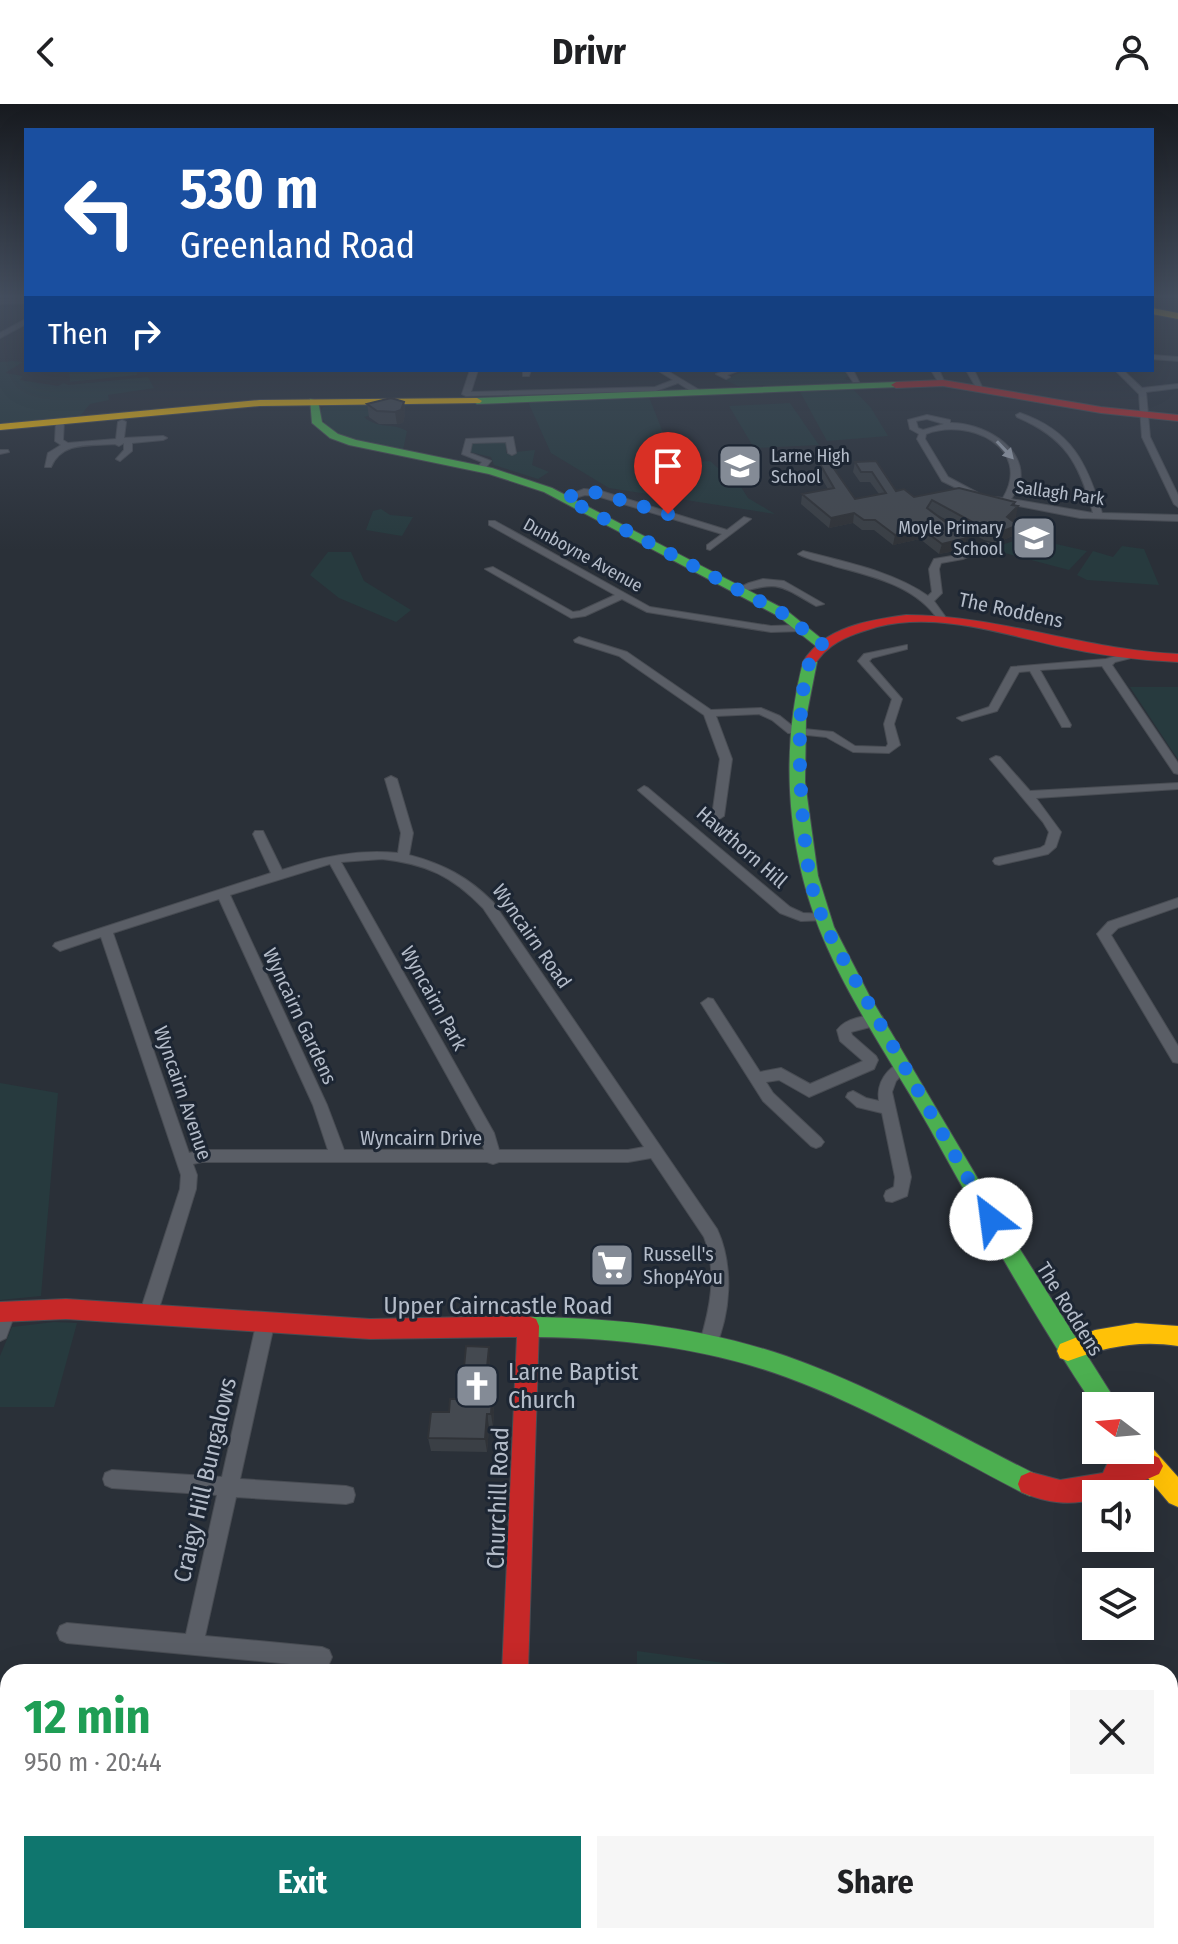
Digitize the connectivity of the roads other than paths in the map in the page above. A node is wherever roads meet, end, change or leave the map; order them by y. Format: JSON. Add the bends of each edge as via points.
{"nodes":[{"id":1,"x":471,"y":380,"type":"edge"},
{"id":2,"x":679,"y":380,"type":"joint"},
{"id":3,"x":877,"y":380,"type":"edge"},
{"id":4,"x":953,"y":380,"type":"edge"},
{"id":5,"x":976,"y":380,"type":"edge"},
{"id":6,"x":1129,"y":380,"type":"edge"},
{"id":7,"x":1178,"y":386,"type":"edge"},
{"id":8,"x":980,"y":387,"type":"junction"},
{"id":9,"x":1140,"y":390,"type":"junction"},
{"id":10,"x":697,"y":391,"type":"junction"},
{"id":11,"x":313,"y":401,"type":"junction"},
{"id":12,"x":1020,"y":415,"type":"dead end"},
{"id":13,"x":1144,"y":415,"type":"junction"},
{"id":14,"x":1178,"y":418,"type":"edge"},
{"id":15,"x":60,"y":421,"type":"junction"},
{"id":16,"x":122,"y":422,"type":"dead end"},
{"id":17,"x":953,"y":425,"type":"junction"},
{"id":18,"x":0,"y":427,"type":"edge"},
{"id":19,"x":923,"y":433,"type":"junction"},
{"id":20,"x":163,"y":438,"type":"dead end"},
{"id":21,"x":124,"y":443,"type":"junction"},
{"id":22,"x":67,"y":445,"type":"junction"},
{"id":23,"x":512,"y":453,"type":"dead end"},
{"id":24,"x":120,"y":459,"type":"dead end"},
{"id":25,"x":48,"y":465,"type":"dead end"},
{"id":26,"x":481,"y":468,"type":"junction"},
{"id":27,"x":565,"y":498,"type":"junction"},
{"id":28,"x":1005,"y":502,"type":"junction"},
{"id":29,"x":1178,"y":504,"type":"edge"},
{"id":30,"x":1098,"y":516,"type":"junction"},
{"id":31,"x":1178,"y":518,"type":"edge"},
{"id":32,"x":747,"y":519,"type":"dead end"},
{"id":33,"x":492,"y":523,"type":"dead end"},
{"id":34,"x":728,"y":533,"type":"junction"},
{"id":35,"x":989,"y":545,"type":"dead end"},
{"id":36,"x":710,"y":547,"type":"dead end"},
{"id":37,"x":803,"y":554,"type":"dead end"},
{"id":38,"x":490,"y":569,"type":"dead end"},
{"id":39,"x":739,"y":590,"type":"junction"},
{"id":40,"x":622,"y":595,"type":"junction"},
{"id":41,"x":930,"y":600,"type":"junction"},
{"id":42,"x":819,"y":604,"type":"dead end"},
{"id":43,"x":942,"y":619,"type":"junction"},
{"id":44,"x":802,"y":628,"type":"junction"},
{"id":45,"x":579,"y":640,"type":"dead end"},
{"id":46,"x":822,"y":644,"type":"junction"},
{"id":47,"x":903,"y":647,"type":"dead end"},
{"id":48,"x":1131,"y":655,"type":"junction"},
{"id":49,"x":1178,"y":658,"type":"edge"},
{"id":50,"x":1108,"y":662,"type":"junction"},
{"id":51,"x":1033,"y":667,"type":"junction"},
{"id":52,"x":709,"y":713,"type":"junction"},
{"id":53,"x":962,"y":718,"type":"dead end"},
{"id":54,"x":1066,"y":725,"type":"dead end"},
{"id":55,"x":800,"y":731,"type":"junction"},
{"id":56,"x":996,"y":759,"type":"dead end"},
{"id":57,"x":1178,"y":771,"type":"edge"},
{"id":58,"x":391,"y":779,"type":"dead end"},
{"id":59,"x":1178,"y":786,"type":"edge"},
{"id":60,"x":644,"y":790,"type":"dead end"},
{"id":61,"x":1026,"y":795,"type":"junction"},
{"id":62,"x":718,"y":816,"type":"dead end"},
{"id":63,"x":259,"y":834,"type":"dead end"},
{"id":64,"x":403,"y":857,"type":"junction"},
{"id":65,"x":333,"y":859,"type":"junction"},
{"id":66,"x":999,"y":861,"type":"dead end"},
{"id":67,"x":278,"y":875,"type":"junction"},
{"id":68,"x":223,"y":893,"type":"junction"},
{"id":69,"x":1178,"y":902,"type":"edge"},
{"id":70,"x":822,"y":917,"type":"junction"},
{"id":71,"x":106,"y":932,"type":"junction"},
{"id":72,"x":60,"y":946,"type":"dead end"},
{"id":73,"x":713,"y":1005,"type":"dead end"},
{"id":74,"x":877,"y":1020,"type":"junction"},
{"id":75,"x":1178,"y":1058,"type":"edge"},
{"id":76,"x":903,"y":1066,"type":"junction"},
{"id":77,"x":756,"y":1078,"type":"junction"},
{"id":78,"x":853,"y":1097,"type":"dead end"},
{"id":79,"x":887,"y":1108,"type":"junction"},
{"id":80,"x":809,"y":1143,"type":"dead end"},
{"id":81,"x":656,"y":1151,"type":"junction"},
{"id":82,"x":336,"y":1157,"type":"junction"},
{"id":83,"x":493,"y":1158,"type":"junction"},
{"id":84,"x":186,"y":1160,"type":"junction"},
{"id":85,"x":892,"y":1196,"type":"dead end"},
{"id":86,"x":4,"y":1312,"type":"edge"},
{"id":87,"x":148,"y":1315,"type":"junction"},
{"id":88,"x":265,"y":1325,"type":"junction"},
{"id":89,"x":528,"y":1326,"type":"junction"},
{"id":90,"x":0,"y":1333,"type":"edge"},
{"id":91,"x":1178,"y":1336,"type":"edge"},
{"id":92,"x":708,"y":1345,"type":"junction"},
{"id":93,"x":1068,"y":1351,"type":"junction"},
{"id":94,"x":1097,"y":1392,"type":"edge"},
{"id":95,"x":1151,"y":1466,"type":"joint"},
{"id":96,"x":112,"y":1479,"type":"dead end"},
{"id":97,"x":1118,"y":1480,"type":"edge"},
{"id":98,"x":228,"y":1487,"type":"junction"},
{"id":99,"x":1082,"y":1489,"type":"edge"},
{"id":100,"x":346,"y":1495,"type":"dead end"},
{"id":101,"x":1178,"y":1495,"type":"edge"},
{"id":102,"x":67,"y":1633,"type":"dead end"},
{"id":103,"x":193,"y":1646,"type":"junction"},
{"id":104,"x":322,"y":1657,"type":"dead end"},
{"id":105,"x":515,"y":1664,"type":"edge"}],
"edges":[{"from":1,"to":2,"type":"street","via":[[466,394],[656,389]]},
{"from":2,"to":10,"type":"street"},
{"from":3,"to":10,"type":"street"},
{"from":4,"to":8,"type":"street"},
{"from":5,"to":8,"type":"street"},
{"from":6,"to":9,"type":"street"},
{"from":7,"to":9,"type":"street"},
{"from":8,"to":13,"type":"street"},
{"from":9,"to":13,"type":"street"},
{"from":10,"to":11,"type":"street","via":[[481,401]]},
{"from":11,"to":15,"type":"street"},
{"from":11,"to":26,"type":"street","via":[[317,423],[342,440]]},
{"from":12,"to":30,"type":"street","via":[[1054,432],[1075,453],[1086,470]]},
{"from":13,"to":14,"type":"street"},
{"from":13,"to":29,"type":"street","via":[[1146,437]]},
{"from":15,"to":18,"type":"street"},
{"from":15,"to":22,"type":"street","via":[[59,441]]},
{"from":16,"to":21,"type":"street"},
{"from":17,"to":19,"type":"street"},
{"from":17,"to":19,"type":"street","via":[[931,417],[912,420],[914,429]]},
{"from":17,"to":28,"type":"street","one_way":true,"via":[[985,433],[1012,456],[1018,480]]},
{"from":19,"to":28,"type":"street","name":"Sallagh Park","via":[[921,439],[943,477],[964,490]]},
{"from":20,"to":21,"type":"street"},
{"from":21,"to":22,"type":"street"},
{"from":21,"to":24,"type":"street","via":[[128,451]]},
{"from":22,"to":25,"type":"street","via":[[51,455]]},
{"from":23,"to":26,"type":"street","via":[[510,439],[469,440],[466,454],[487,460]]},
{"from":26,"to":27,"type":"street"},
{"from":27,"to":34,"type":"street","via":[[598,493]]},
{"from":27,"to":39,"type":"street"},
{"from":28,"to":30,"type":"street","name":"Sallagh Park"},
{"from":30,"to":31,"type":"street","name":"Sallagh Park"},
{"from":32,"to":34,"type":"street"},
{"from":33,"to":40,"type":"street","name":"Dunboyne Avenue"},
{"from":34,"to":36,"type":"street"},
{"from":35,"to":41,"type":"street","via":[[937,561],[937,593]]},
{"from":37,"to":41,"type":"street","via":[[913,589]]},
{"from":38,"to":40,"type":"street","via":[[570,615]]},
{"from":39,"to":42,"type":"street","via":[[760,580],[774,581]]},
{"from":39,"to":44,"type":"street"},
{"from":40,"to":44,"type":"street","name":"Dunboyne Avenue","via":[[668,614],[771,629]]},
{"from":41,"to":43,"type":"street"},
{"from":43,"to":46,"type":"street","name":"The Roddens","via":[[873,623]]},
{"from":43,"to":48,"type":"street","name":"The Roddens"},
{"from":44,"to":46,"type":"street"},
{"from":45,"to":52,"type":"street","via":[[623,654]]},
{"from":46,"to":55,"type":"street","name":"The Roddens","via":[[810,659]]},
{"from":47,"to":55,"type":"street","via":[[863,661],[897,699],[889,724],[893,747],[853,749],[830,734]]},
{"from":48,"to":49,"type":"street","name":"The Roddens"},
{"from":48,"to":50,"type":"street"},
{"from":50,"to":51,"type":"street"},
{"from":50,"to":57,"type":"street"},
{"from":51,"to":53,"type":"street","via":[[1011,672],[993,709]]},
{"from":51,"to":54,"type":"street"},
{"from":52,"to":55,"type":"street","via":[[753,709]]},
{"from":52,"to":62,"type":"street","via":[[726,759]]},
{"from":55,"to":70,"type":"street","name":"The Roddens","via":[[804,832]]},
{"from":56,"to":61,"type":"street"},
{"from":58,"to":64,"type":"street","via":[[407,833]]},
{"from":59,"to":61,"type":"street"},
{"from":60,"to":70,"type":"street","name":"Hawthorn Hill","via":[[785,910]]},
{"from":61,"to":66,"type":"street","via":[[1053,827],[1054,839],[1044,851]]},
{"from":63,"to":67,"type":"street"},
{"from":64,"to":65,"type":"street","name":"Wyncairn Road"},
{"from":64,"to":81,"type":"street","name":"Wyncairn Road","via":[[441,868],[482,897]]},
{"from":65,"to":67,"type":"street","name":"Wyncairn Road"},
{"from":65,"to":83,"type":"street","name":"Wyncairn Park","via":[[489,1137]]},
{"from":67,"to":68,"type":"street","name":"Wyncairn Road"},
{"from":68,"to":71,"type":"street","name":"Wyncairn Road"},
{"from":68,"to":82,"type":"street","name":"Wyncairn Gardens","via":[[320,1105]]},
{"from":69,"to":75,"type":"street","via":[[1113,925],[1104,934]]},
{"from":70,"to":74,"type":"street","name":"The Roddens"},
{"from":71,"to":72,"type":"street","name":"Wyncairn Road"},
{"from":71,"to":84,"type":"street","name":"Wyncairn Avenue"},
{"from":73,"to":77,"type":"street"},
{"from":74,"to":76,"type":"street","name":"The Roddens"},
{"from":74,"to":77,"type":"street","via":[[844,1030],[871,1060],[869,1065],[809,1091],[781,1074]]},
{"from":76,"to":79,"type":"street","via":[[890,1078]]},
{"from":76,"to":93,"type":"street","name":"The Roddens"},
{"from":77,"to":80,"type":"street"},
{"from":78,"to":79,"type":"street"},
{"from":79,"to":85,"type":"street","via":[[903,1177],[901,1191]]},
{"from":81,"to":83,"type":"street","name":"Wyncairn Drive","via":[[634,1156]]},
{"from":81,"to":92,"type":"street","name":"Wyncairn Road","via":[[718,1249],[720,1282]]},
{"from":82,"to":83,"type":"street","name":"Wyncairn Drive"},
{"from":82,"to":84,"type":"street","name":"Wyncairn Drive"},
{"from":84,"to":87,"type":"street","name":"Wyncairn Avenue","via":[[188,1189]]},
{"from":86,"to":87,"type":"street","name":"Upper Cairncastle Road","via":[[66,1309]]},
{"from":86,"to":90,"type":"street"},
{"from":87,"to":88,"type":"street","name":"Upper Cairncastle Road"},
{"from":88,"to":89,"type":"street","name":"Upper Cairncastle Road"},
{"from":88,"to":98,"type":"street","name":"Craigy Hill Bungalows"},
{"from":89,"to":92,"type":"street","name":"Upper Cairncastle Road","via":[[622,1330]]},
{"from":89,"to":105,"type":"street","name":"Churchill Road"},
{"from":91,"to":93,"type":"street","via":[[1140,1330],[1094,1339]]},
{"from":92,"to":99,"type":"street","name":"Upper Cairncastle Road","via":[[822,1380],[1038,1488]]},
{"from":93,"to":94,"type":"street","name":"The Roddens"},
{"from":95,"to":97,"type":"street","name":"Upper Cairncastle Road"},
{"from":95,"to":101,"type":"street"},
{"from":96,"to":98,"type":"street"},
{"from":98,"to":100,"type":"street"},
{"from":98,"to":103,"type":"street","name":"Craigy Hill Bungalows"},
{"from":102,"to":103,"type":"street"},
{"from":103,"to":104,"type":"street"}]}
